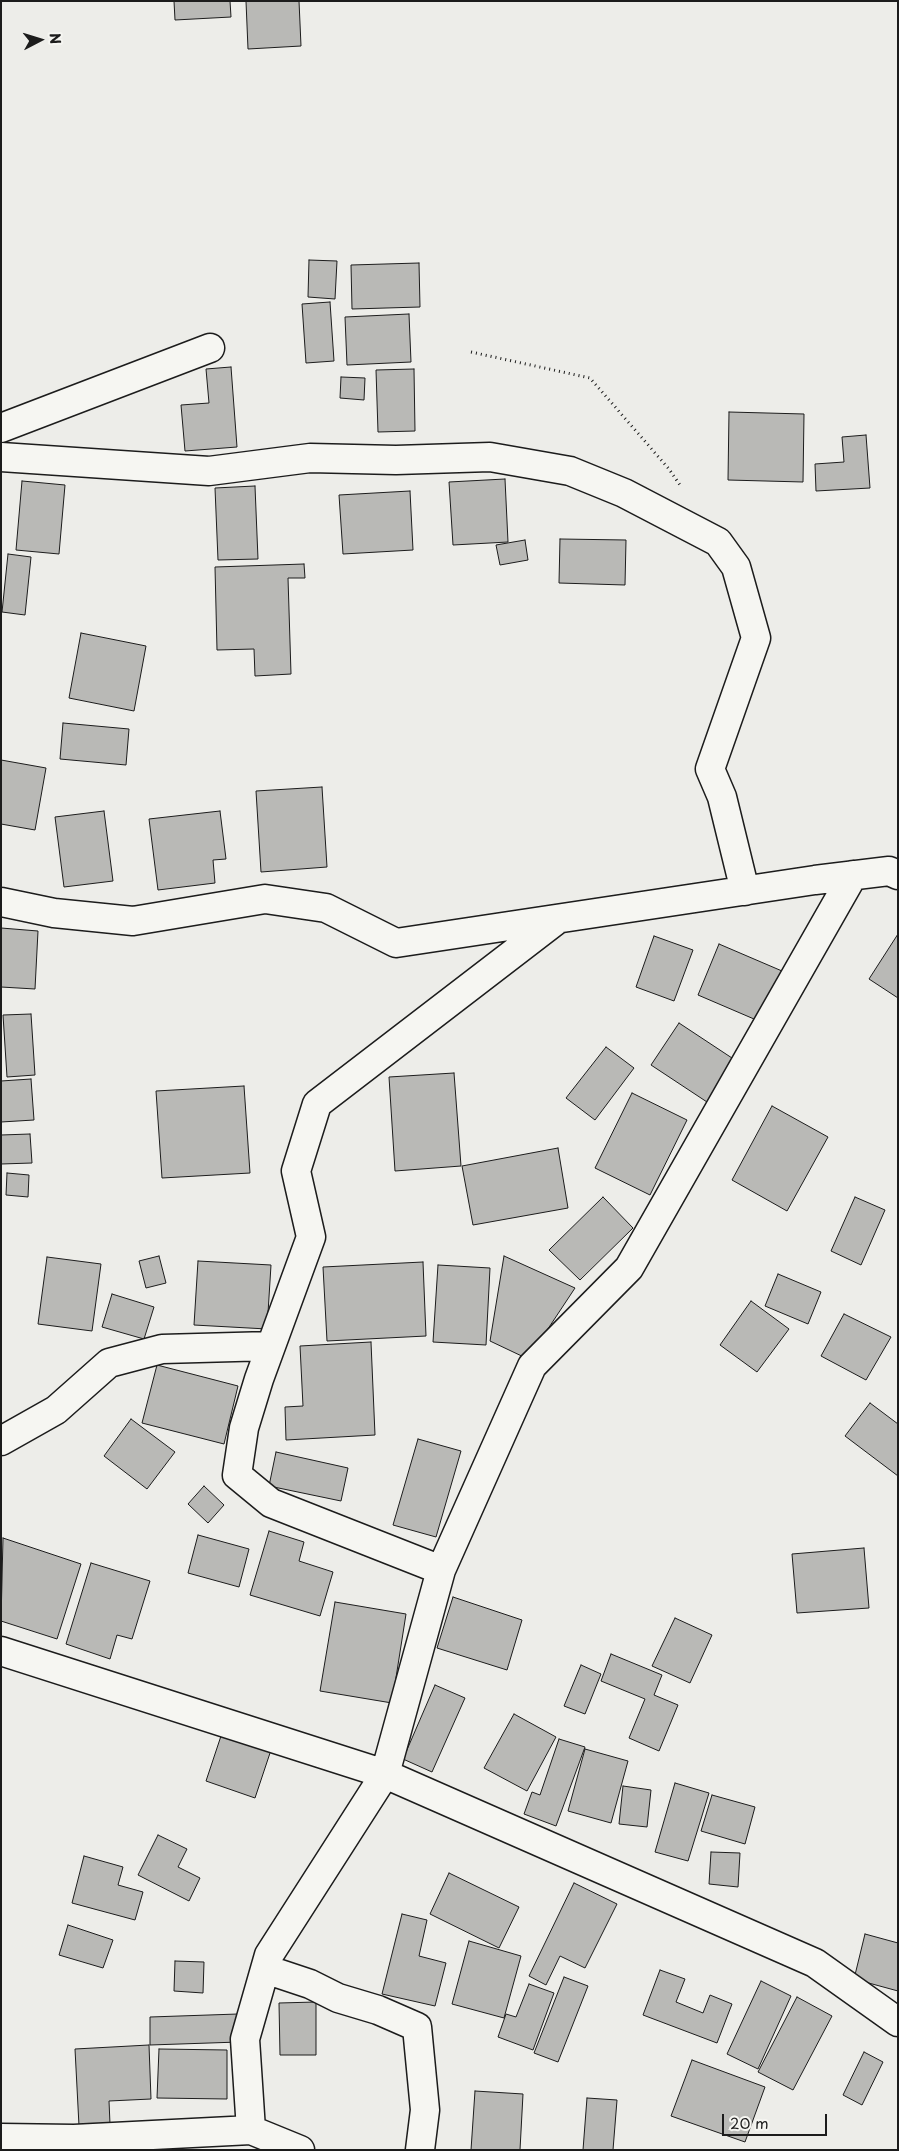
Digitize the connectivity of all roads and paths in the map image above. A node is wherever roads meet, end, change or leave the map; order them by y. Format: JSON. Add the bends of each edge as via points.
{"nodes":[{"id":1,"x":210,"y":348,"type":"dead end"},
{"id":2,"x":471,"y":352,"type":"dead end"},
{"id":3,"x":1,"y":428,"type":"edge"},
{"id":4,"x":1,"y":457,"type":"edge"},
{"id":5,"x":686,"y":494,"type":"dead end"},
{"id":6,"x":898,"y":875,"type":"edge"},
{"id":7,"x":854,"y":876,"type":"junction"},
{"id":8,"x":745,"y":891,"type":"junction"},
{"id":9,"x":1,"y":902,"type":"edge"},
{"id":10,"x":558,"y":919,"type":"junction"},
{"id":11,"x":271,"y":1346,"type":"junction"},
{"id":12,"x":1,"y":1441,"type":"edge"},
{"id":13,"x":440,"y":1570,"type":"junction"},
{"id":14,"x":1,"y":1651,"type":"edge"},
{"id":15,"x":385,"y":1774,"type":"junction"},
{"id":16,"x":265,"y":1968,"type":"junction"},
{"id":17,"x":898,"y":2022,"type":"edge"},
{"id":18,"x":251,"y":2130,"type":"junction"},
{"id":19,"x":1,"y":2138,"type":"edge"},
{"id":20,"x":73,"y":2145,"type":"edge"},
{"id":21,"x":300,"y":2150,"type":"edge"},
{"id":22,"x":420,"y":2150,"type":"edge"}],
"edges":[{"from":1,"to":3,"type":"street"},
{"from":2,"to":5,"type":"path","via":[[590,378],[669,469]]},
{"from":4,"to":8,"type":"street","via":[[209,471],[310,458],[490,457],[570,470],[624,493],[718,542],[736,567],[756,638],[710,769],[722,797]]},
{"from":6,"to":7,"type":"street","via":[[889,871]]},
{"from":7,"to":8,"type":"street"},
{"from":7,"to":13,"type":"street","via":[[629,1268],[532,1366]]},
{"from":8,"to":10,"type":"street"},
{"from":9,"to":10,"type":"street","via":[[54,913],[133,920],[265,899],[326,908],[396,943]]},
{"from":10,"to":11,"type":"street","via":[[317,1104],[296,1171],[311,1237]]},
{"from":11,"to":12,"type":"street","via":[[162,1350],[110,1363],[56,1410]]},
{"from":11,"to":13,"type":"street","via":[[244,1428],[237,1475],[271,1503]]},
{"from":13,"to":15,"type":"street"},
{"from":14,"to":15,"type":"street"},
{"from":15,"to":16,"type":"street","via":[[274,1948]]},
{"from":15,"to":17,"type":"street","via":[[815,1963]]},
{"from":16,"to":18,"type":"street","via":[[245,2039]]},
{"from":16,"to":22,"type":"street","via":[[417,2027],[424,2110]]},
{"from":18,"to":20,"type":"street"},
{"from":18,"to":21,"type":"street"},
{"from":19,"to":20,"type":"street"}]}
